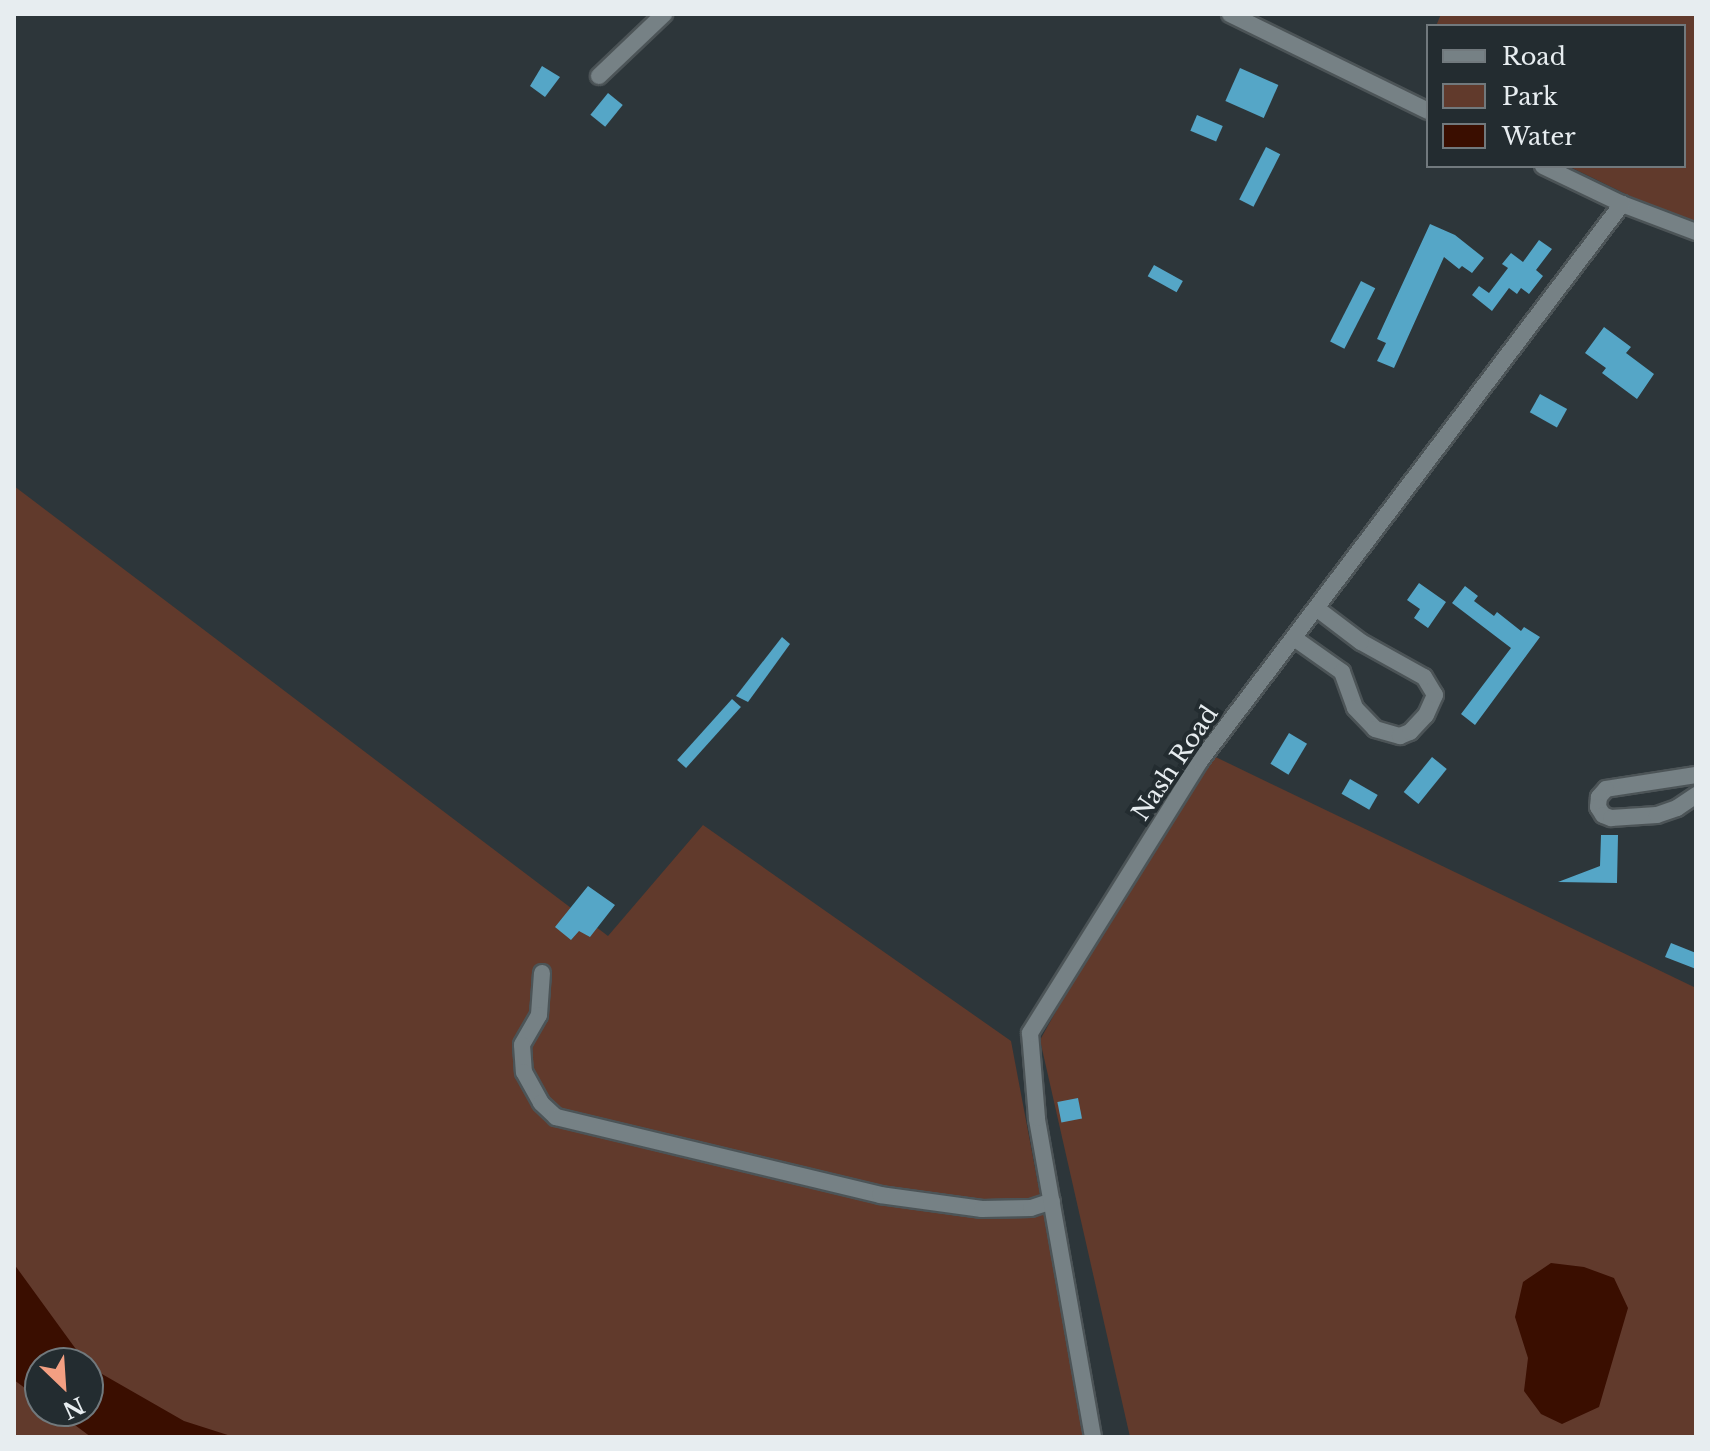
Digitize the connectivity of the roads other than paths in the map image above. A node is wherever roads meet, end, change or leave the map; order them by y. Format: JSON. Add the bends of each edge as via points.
{"nodes":[{"id":1,"x":664,"y":14,"type":"edge"},
{"id":2,"x":1230,"y":14,"type":"edge"},
{"id":3,"x":599,"y":76,"type":"dead end"},
{"id":4,"x":1426,"y":110,"type":"edge"},
{"id":5,"x":1547,"y":168,"type":"edge"},
{"id":6,"x":1622,"y":204,"type":"junction"},
{"id":7,"x":1696,"y":232,"type":"edge"},
{"id":8,"x":1316,"y":608,"type":"junction"},
{"id":9,"x":1294,"y":638,"type":"junction"},
{"id":10,"x":1696,"y":775,"type":"edge"},
{"id":11,"x":1696,"y":795,"type":"edge"},
{"id":12,"x":542,"y":973,"type":"dead end"},
{"id":13,"x":1052,"y":1201,"type":"junction"},
{"id":14,"x":1093,"y":1437,"type":"edge"}],
"edges":[{"from":1,"to":3,"type":"street"},
{"from":2,"to":4,"type":"street"},
{"from":5,"to":6,"type":"street"},
{"from":6,"to":7,"type":"street"},
{"from":6,"to":8,"type":"street","name":"Nash Road"},
{"from":8,"to":9,"type":"street","name":"Nash Road"},
{"from":8,"to":9,"type":"street","via":[[1361,642],[1424,677],[1435,695],[1420,724],[1400,736],[1375,729],[1355,708],[1342,672]]},
{"from":9,"to":13,"type":"street","name":"Nash Road","via":[[1200,761],[1030,1033],[1037,1118]]},
{"from":10,"to":11,"type":"street","via":[[1606,789],[1598,807],[1611,818],[1657,815]]},
{"from":12,"to":13,"type":"street","via":[[539,1015],[522,1045],[524,1072],[541,1103],[556,1117],[880,1195],[982,1209],[1031,1208]]},
{"from":13,"to":14,"type":"street","name":"Nash Road"}]}
